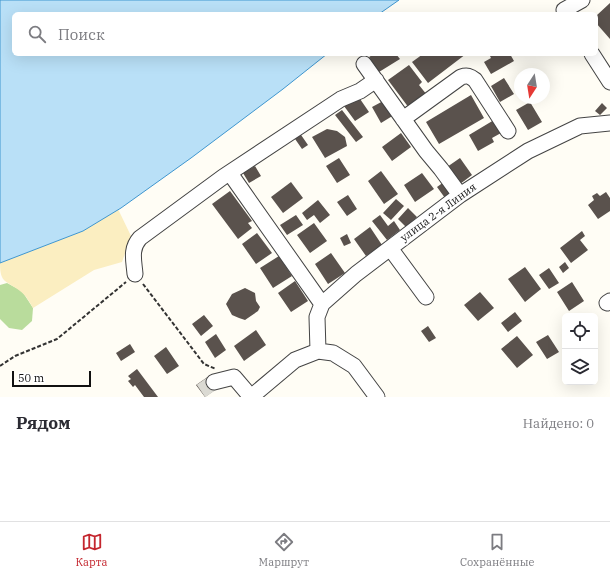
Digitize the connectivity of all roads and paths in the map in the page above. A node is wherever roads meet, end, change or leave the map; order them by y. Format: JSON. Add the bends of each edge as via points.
{"nodes":[{"id":1,"x":582,"y":0,"type":"edge"},
{"id":2,"x":563,"y":8,"type":"edge"},
{"id":3,"x":593,"y":56,"type":"edge"},
{"id":4,"x":364,"y":64,"type":"dead end"},
{"id":5,"x":376,"y":80,"type":"junction"},
{"id":6,"x":610,"y":82,"type":"edge"},
{"id":7,"x":403,"y":119,"type":"junction"},
{"id":8,"x":610,"y":123,"type":"edge"},
{"id":9,"x":508,"y":131,"type":"dead end"},
{"id":10,"x":234,"y":179,"type":"dead end"},
{"id":11,"x":460,"y":195,"type":"junction"},
{"id":12,"x":390,"y":248,"type":"junction"},
{"id":13,"x":135,"y":274,"type":"junction"},
{"id":14,"x":426,"y":297,"type":"dead end"},
{"id":15,"x":322,"y":304,"type":"junction"},
{"id":16,"x":318,"y":352,"type":"junction"},
{"id":17,"x":0,"y":366,"type":"edge"},
{"id":18,"x":234,"y":377,"type":"junction"},
{"id":19,"x":214,"y":382,"type":"tunnel mouth"},
{"id":20,"x":251,"y":397,"type":"edge"},
{"id":21,"x":377,"y":397,"type":"edge"}],
"edges":[{"from":1,"to":2,"type":"street"},
{"from":3,"to":6,"type":"street"},
{"from":4,"to":5,"type":"street"},
{"from":5,"to":7,"type":"street"},
{"from":5,"to":13,"type":"street","via":[[360,91],[341,99],[229,172],[140,238],[133,249]]},
{"from":7,"to":9,"type":"street","via":[[462,77],[471,76]]},
{"from":7,"to":11,"type":"street"},
{"from":8,"to":11,"type":"street","name":"улица 2-я Линия","via":[[580,126],[541,144]]},
{"from":10,"to":15,"type":"street"},
{"from":11,"to":12,"type":"street","name":"улица 2-я Линия"},
{"from":12,"to":14,"type":"street"},
{"from":12,"to":15,"type":"street","name":"улица 2-я Линия"},
{"from":13,"to":17,"type":"path","via":[[56,339],[15,356]]},
{"from":13,"to":18,"type":"path","via":[[204,364]]},
{"from":15,"to":16,"type":"street","via":[[317,317]]},
{"from":16,"to":20,"type":"street","via":[[295,360]]},
{"from":16,"to":21,"type":"street","via":[[333,353],[354,366]]},
{"from":18,"to":19,"type":"street"},
{"from":18,"to":20,"type":"street"}]}
